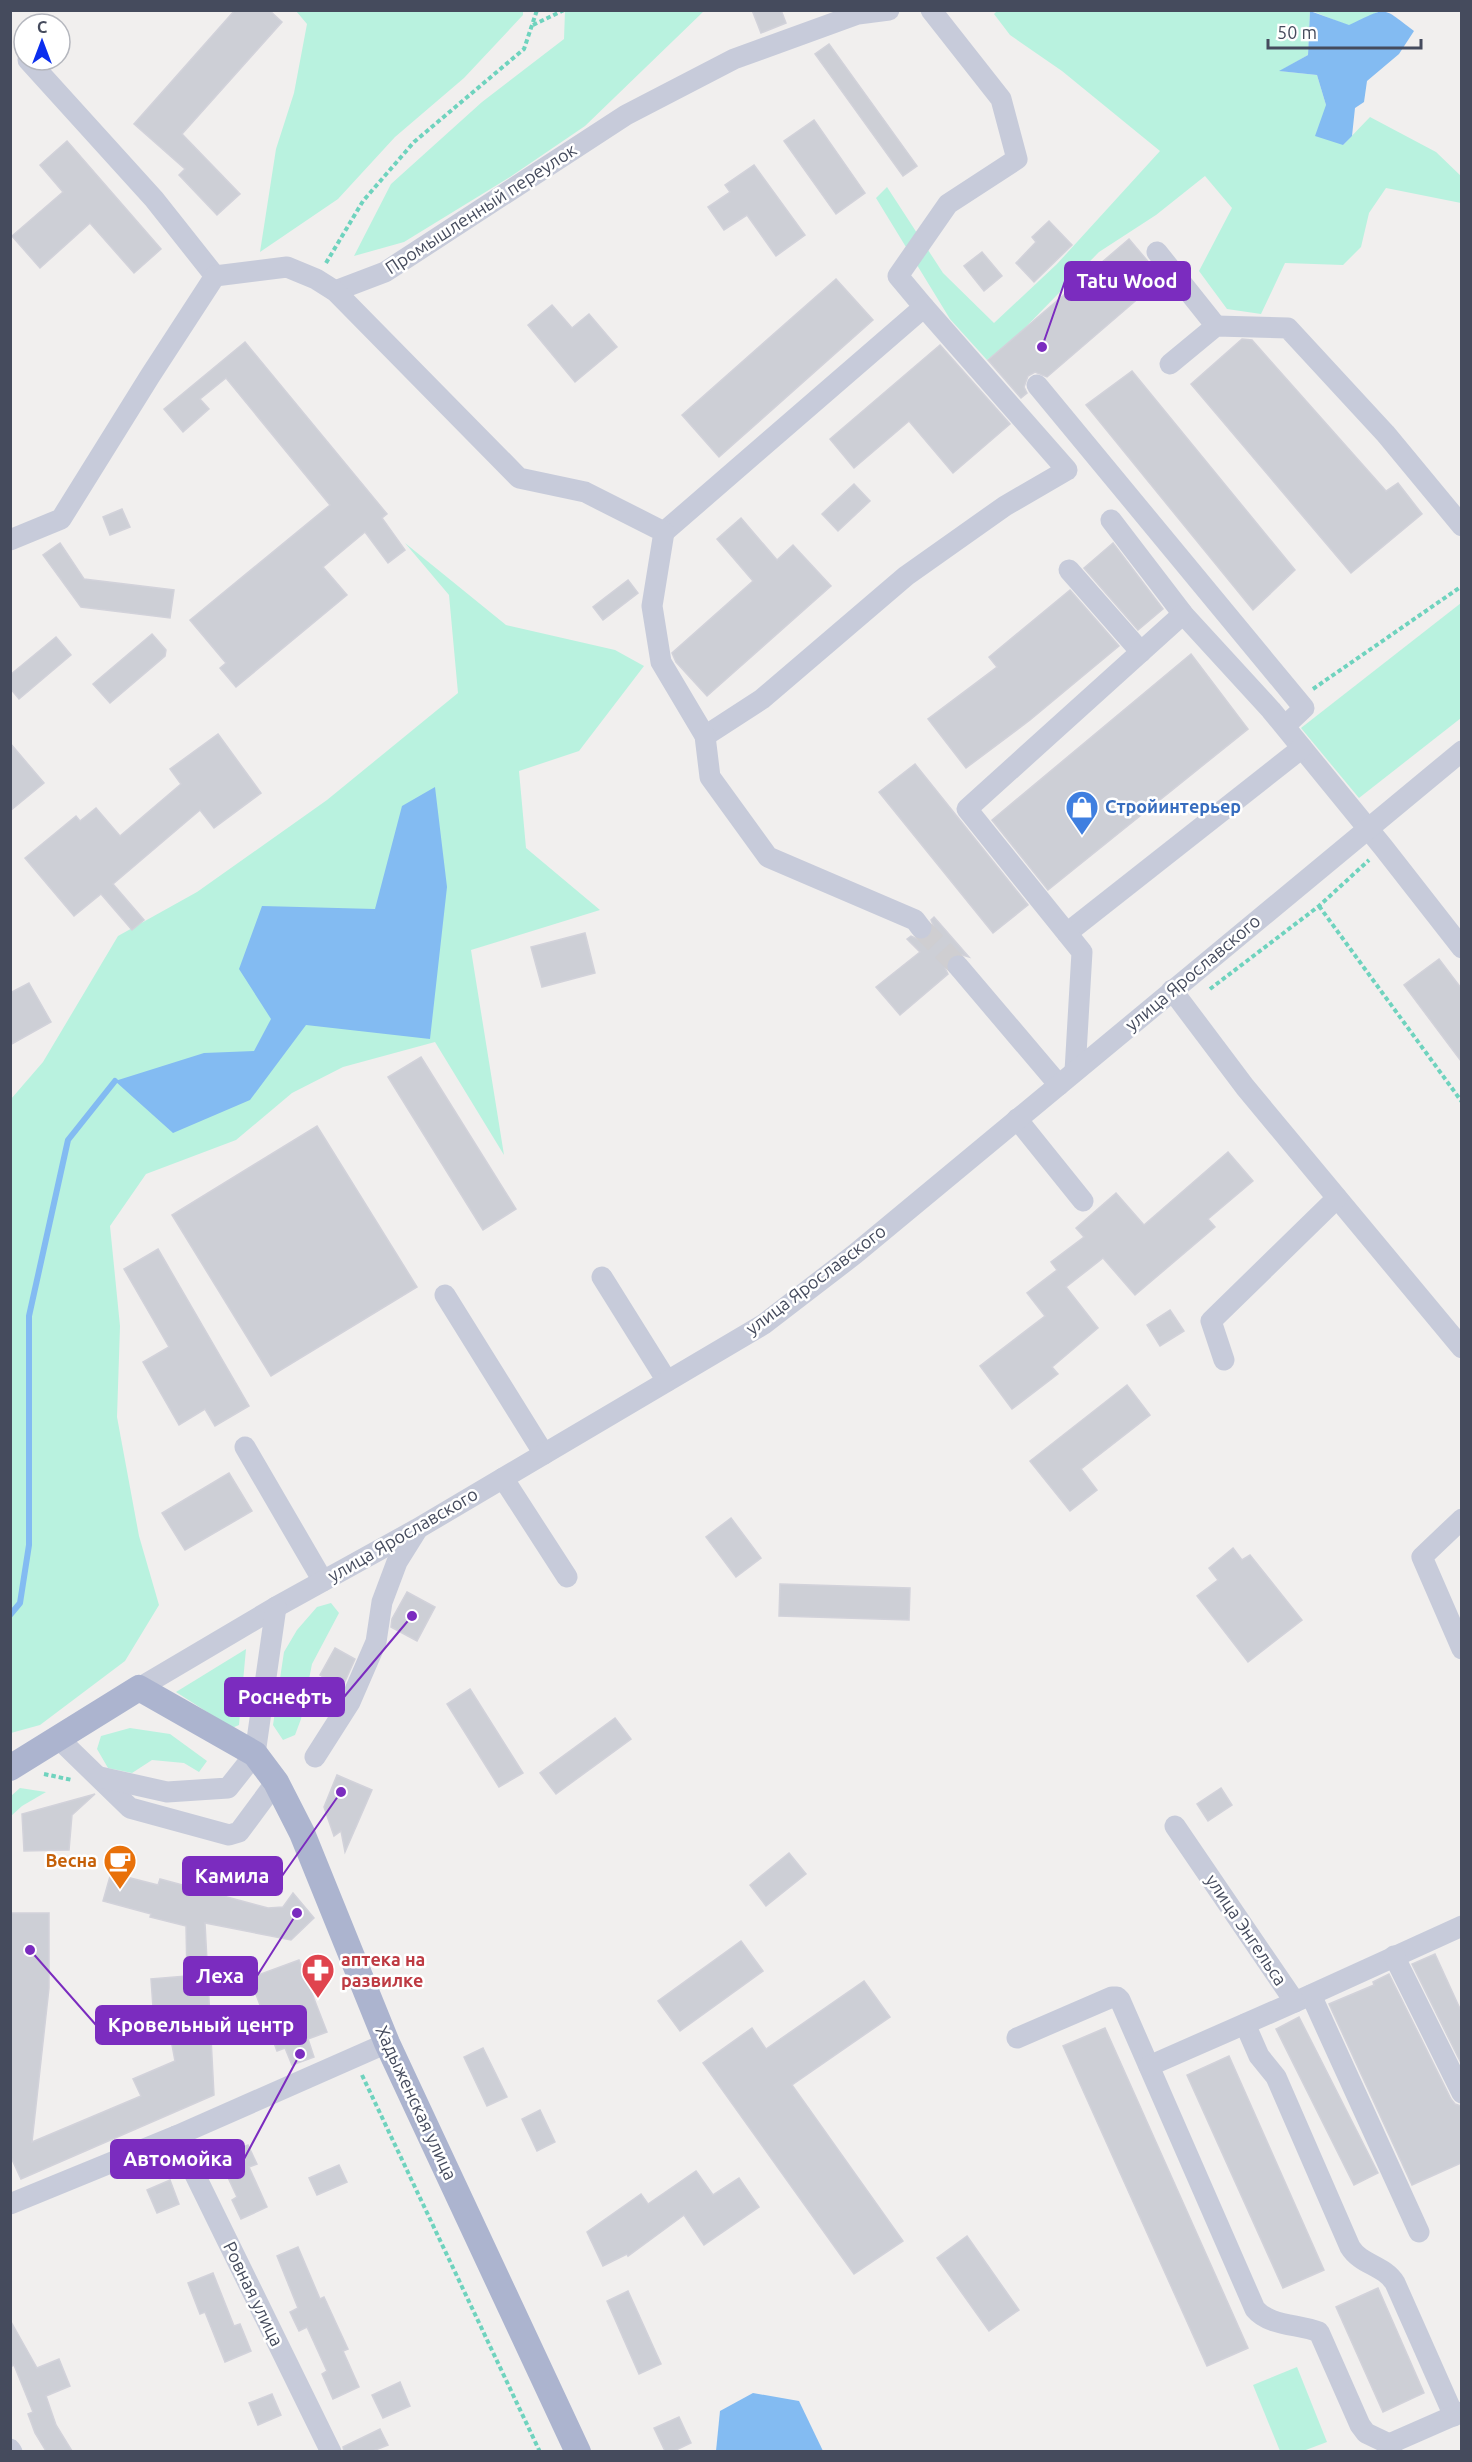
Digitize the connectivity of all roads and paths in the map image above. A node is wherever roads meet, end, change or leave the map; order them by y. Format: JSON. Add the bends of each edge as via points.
{"nodes":[{"id":1,"x":537,"y":10,"type":"edge"},
{"id":2,"x":564,"y":10,"type":"edge"},
{"id":3,"x":889,"y":10,"type":"edge"},
{"id":4,"x":931,"y":10,"type":"edge"},
{"id":5,"x":532,"y":26,"type":"junction"},
{"id":6,"x":39,"y":72,"type":"edge"},
{"id":7,"x":1157,"y":252,"type":"dead end"},
{"id":8,"x":215,"y":276,"type":"junction"},
{"id":9,"x":316,"y":279,"type":"junction"},
{"id":10,"x":335,"y":291,"type":"junction"},
{"id":11,"x":924,"y":307,"type":"junction"},
{"id":12,"x":1216,"y":326,"type":"junction"},
{"id":13,"x":1170,"y":364,"type":"dead end"},
{"id":14,"x":1037,"y":385,"type":"dead end"},
{"id":15,"x":1111,"y":520,"type":"dead end"},
{"id":16,"x":1461,"y":526,"type":"edge"},
{"id":17,"x":664,"y":532,"type":"junction"},
{"id":18,"x":10,"y":540,"type":"edge"},
{"id":19,"x":1069,"y":570,"type":"dead end"},
{"id":20,"x":1461,"y":586,"type":"edge"},
{"id":21,"x":1183,"y":614,"type":"junction"},
{"id":22,"x":1140,"y":652,"type":"junction"},
{"id":23,"x":1297,"y":699,"type":"junction"},
{"id":24,"x":1285,"y":726,"type":"junction"},
{"id":25,"x":705,"y":736,"type":"junction"},
{"id":26,"x":1302,"y":748,"type":"junction"},
{"id":27,"x":1461,"y":751,"type":"edge"},
{"id":28,"x":1368,"y":829,"type":"junction"},
{"id":29,"x":1383,"y":847,"type":"junction"},
{"id":30,"x":1318,"y":906,"type":"junction"},
{"id":31,"x":921,"y":928,"type":"tunnel mouth"},
{"id":32,"x":1067,"y":933,"type":"junction"},
{"id":33,"x":1461,"y":948,"type":"edge"},
{"id":34,"x":958,"y":966,"type":"tunnel mouth"},
{"id":35,"x":1172,"y":990,"type":"junction"},
{"id":36,"x":1186,"y":1008,"type":"junction"},
{"id":37,"x":1075,"y":1071,"type":"junction"},
{"id":38,"x":1059,"y":1084,"type":"junction"},
{"id":39,"x":1461,"y":1102,"type":"edge"},
{"id":40,"x":1017,"y":1119,"type":"junction"},
{"id":41,"x":1337,"y":1198,"type":"junction"},
{"id":42,"x":1083,"y":1201,"type":"dead end"},
{"id":43,"x":602,"y":1277,"type":"dead end"},
{"id":44,"x":445,"y":1295,"type":"dead end"},
{"id":45,"x":1461,"y":1348,"type":"edge"},
{"id":46,"x":1224,"y":1360,"type":"dead end"},
{"id":47,"x":668,"y":1381,"type":"junction"},
{"id":48,"x":245,"y":1447,"type":"dead end"},
{"id":49,"x":544,"y":1454,"type":"junction"},
{"id":50,"x":503,"y":1478,"type":"junction"},
{"id":51,"x":1461,"y":1519,"type":"edge"},
{"id":52,"x":417,"y":1529,"type":"junction"},
{"id":53,"x":567,"y":1577,"type":"dead end"},
{"id":54,"x":323,"y":1581,"type":"junction"},
{"id":55,"x":276,"y":1607,"type":"junction"},
{"id":56,"x":1461,"y":1650,"type":"edge"},
{"id":57,"x":139,"y":1688,"type":"junction"},
{"id":58,"x":59,"y":1739,"type":"junction"},
{"id":59,"x":255,"y":1754,"type":"junction"},
{"id":60,"x":315,"y":1757,"type":"dead end"},
{"id":61,"x":22,"y":1770,"type":"edge"},
{"id":62,"x":100,"y":1777,"type":"junction"},
{"id":63,"x":276,"y":1782,"type":"junction"},
{"id":64,"x":1175,"y":1826,"type":"dead end"},
{"id":65,"x":1461,"y":1926,"type":"edge"},
{"id":66,"x":1394,"y":1956,"type":"junction"},
{"id":67,"x":1303,"y":1999,"type":"junction"},
{"id":68,"x":1245,"y":2024,"type":"junction"},
{"id":69,"x":1017,"y":2038,"type":"dead end"},
{"id":70,"x":387,"y":2043,"type":"junction"},
{"id":71,"x":1149,"y":2066,"type":"junction"},
{"id":72,"x":360,"y":2071,"type":"dead end"},
{"id":73,"x":1461,"y":2093,"type":"edge"},
{"id":74,"x":176,"y":2136,"type":"junction"},
{"id":75,"x":10,"y":2204,"type":"edge"},
{"id":76,"x":1419,"y":2232,"type":"dead end"},
{"id":77,"x":1458,"y":2414,"type":"edge"},
{"id":78,"x":1390,"y":2448,"type":"edge"},
{"id":79,"x":331,"y":2451,"type":"edge"},
{"id":80,"x":540,"y":2451,"type":"edge"},
{"id":81,"x":578,"y":2451,"type":"edge"}],
"edges":[{"from":1,"to":5,"type":"path"},
{"from":2,"to":5,"type":"path"},
{"from":3,"to":10,"type":"street","name":"Промышленный переулок","via":[[858,14],[734,59],[627,115],[385,272]]},
{"from":4,"to":11,"type":"street","via":[[1001,99],[1017,159],[948,204],[898,276]]},
{"from":5,"to":9,"type":"path","via":[[524,50],[414,142],[363,201]]},
{"from":6,"to":8,"type":"street","via":[[154,199]]},
{"from":7,"to":12,"type":"street"},
{"from":8,"to":9,"type":"street","via":[[286,267]]},
{"from":8,"to":18,"type":"street","via":[[62,519]]},
{"from":9,"to":10,"type":"street"},
{"from":10,"to":17,"type":"street","via":[[519,478],[585,492]]},
{"from":11,"to":17,"type":"street"},
{"from":11,"to":25,"type":"street","via":[[1067,470],[1005,506],[906,576],[762,699]]},
{"from":12,"to":13,"type":"street"},
{"from":12,"to":16,"type":"street","via":[[1288,328],[1385,433]]},
{"from":14,"to":23,"type":"street"},
{"from":15,"to":21,"type":"street"},
{"from":17,"to":25,"type":"street","via":[[652,606],[661,662]]},
{"from":19,"to":22,"type":"street"},
{"from":20,"to":23,"type":"path"},
{"from":21,"to":22,"type":"street"},
{"from":21,"to":24,"type":"street"},
{"from":22,"to":32,"type":"street","via":[[967,809]]},
{"from":23,"to":24,"type":"street","via":[[1304,708]]},
{"from":24,"to":26,"type":"street"},
{"from":25,"to":31,"type":"street","via":[[710,777],[768,857],[915,920]]},
{"from":26,"to":28,"type":"street"},
{"from":26,"to":32,"type":"street"},
{"from":27,"to":28,"type":"street","name":"улица Ярославского"},
{"from":28,"to":29,"type":"street"},
{"from":28,"to":35,"type":"street","name":"улица Ярославского"},
{"from":29,"to":30,"type":"path"},
{"from":29,"to":33,"type":"street"},
{"from":30,"to":36,"type":"path"},
{"from":30,"to":39,"type":"path"},
{"from":32,"to":37,"type":"street","via":[[1082,952]]},
{"from":34,"to":38,"type":"street"},
{"from":35,"to":36,"type":"street"},
{"from":35,"to":37,"type":"street","name":"улица Ярославского"},
{"from":36,"to":41,"type":"street"},
{"from":37,"to":38,"type":"street","name":"улица Ярославского"},
{"from":38,"to":40,"type":"street","name":"улица Ярославского"},
{"from":40,"to":42,"type":"street"},
{"from":40,"to":47,"type":"street","name":"улица Ярославского","via":[[764,1324]]},
{"from":41,"to":45,"type":"street"},
{"from":41,"to":46,"type":"street","via":[[1212,1321]]},
{"from":43,"to":47,"type":"street"},
{"from":44,"to":49,"type":"street"},
{"from":47,"to":49,"type":"street","name":"улица Ярославского"},
{"from":48,"to":54,"type":"street"},
{"from":49,"to":50,"type":"street","name":"улица Ярославского"},
{"from":50,"to":52,"type":"street","name":"улица Ярославского"},
{"from":50,"to":53,"type":"street"},
{"from":51,"to":56,"type":"street","via":[[1422,1557]]},
{"from":52,"to":54,"type":"street","name":"улица Ярославского"},
{"from":52,"to":60,"type":"street","via":[[397,1562],[382,1602],[376,1642],[350,1702]]},
{"from":54,"to":55,"type":"street","name":"улица Ярославского"},
{"from":55,"to":57,"type":"street","name":"улица Ярославского"},
{"from":55,"to":59,"type":"street"},
{"from":57,"to":58,"type":"main road","name":"улица Ярославского"},
{"from":57,"to":59,"type":"main road","name":"Хадыженская улица"},
{"from":58,"to":61,"type":"main road","name":"улица Ярославского"},
{"from":58,"to":62,"type":"street"},
{"from":59,"to":62,"type":"street","via":[[228,1788],[167,1792]]},
{"from":59,"to":63,"type":"main road","name":"Хадыженская улица"},
{"from":61,"to":62,"type":"path","via":[[68,1780]]},
{"from":62,"to":63,"type":"street","via":[[129,1808],[228,1835],[239,1832]]},
{"from":63,"to":70,"type":"main road","name":"Хадыженская улица","via":[[302,1833]]},
{"from":64,"to":67,"type":"street","name":"улица Энгельса"},
{"from":65,"to":66,"type":"street","name":"улица Энгельса"},
{"from":66,"to":67,"type":"street","name":"улица Энгельса"},
{"from":66,"to":73,"type":"street"},
{"from":67,"to":68,"type":"street"},
{"from":67,"to":76,"type":"street"},
{"from":68,"to":71,"type":"street"},
{"from":68,"to":77,"type":"street","via":[[1259,2056],[1276,2077],[1350,2247],[1355,2255],[1385,2271],[1395,2283]]},
{"from":69,"to":71,"type":"street","via":[[1117,1997]]},
{"from":70,"to":74,"type":"street"},
{"from":70,"to":81,"type":"main road","name":"Хадыженская улица"},
{"from":71,"to":78,"type":"street","via":[[1255,2309],[1269,2319],[1318,2332],[1360,2425]]},
{"from":72,"to":80,"type":"path"},
{"from":74,"to":75,"type":"street"},
{"from":74,"to":79,"type":"street","name":"Ровная улица"},
{"from":77,"to":78,"type":"street"}]}
